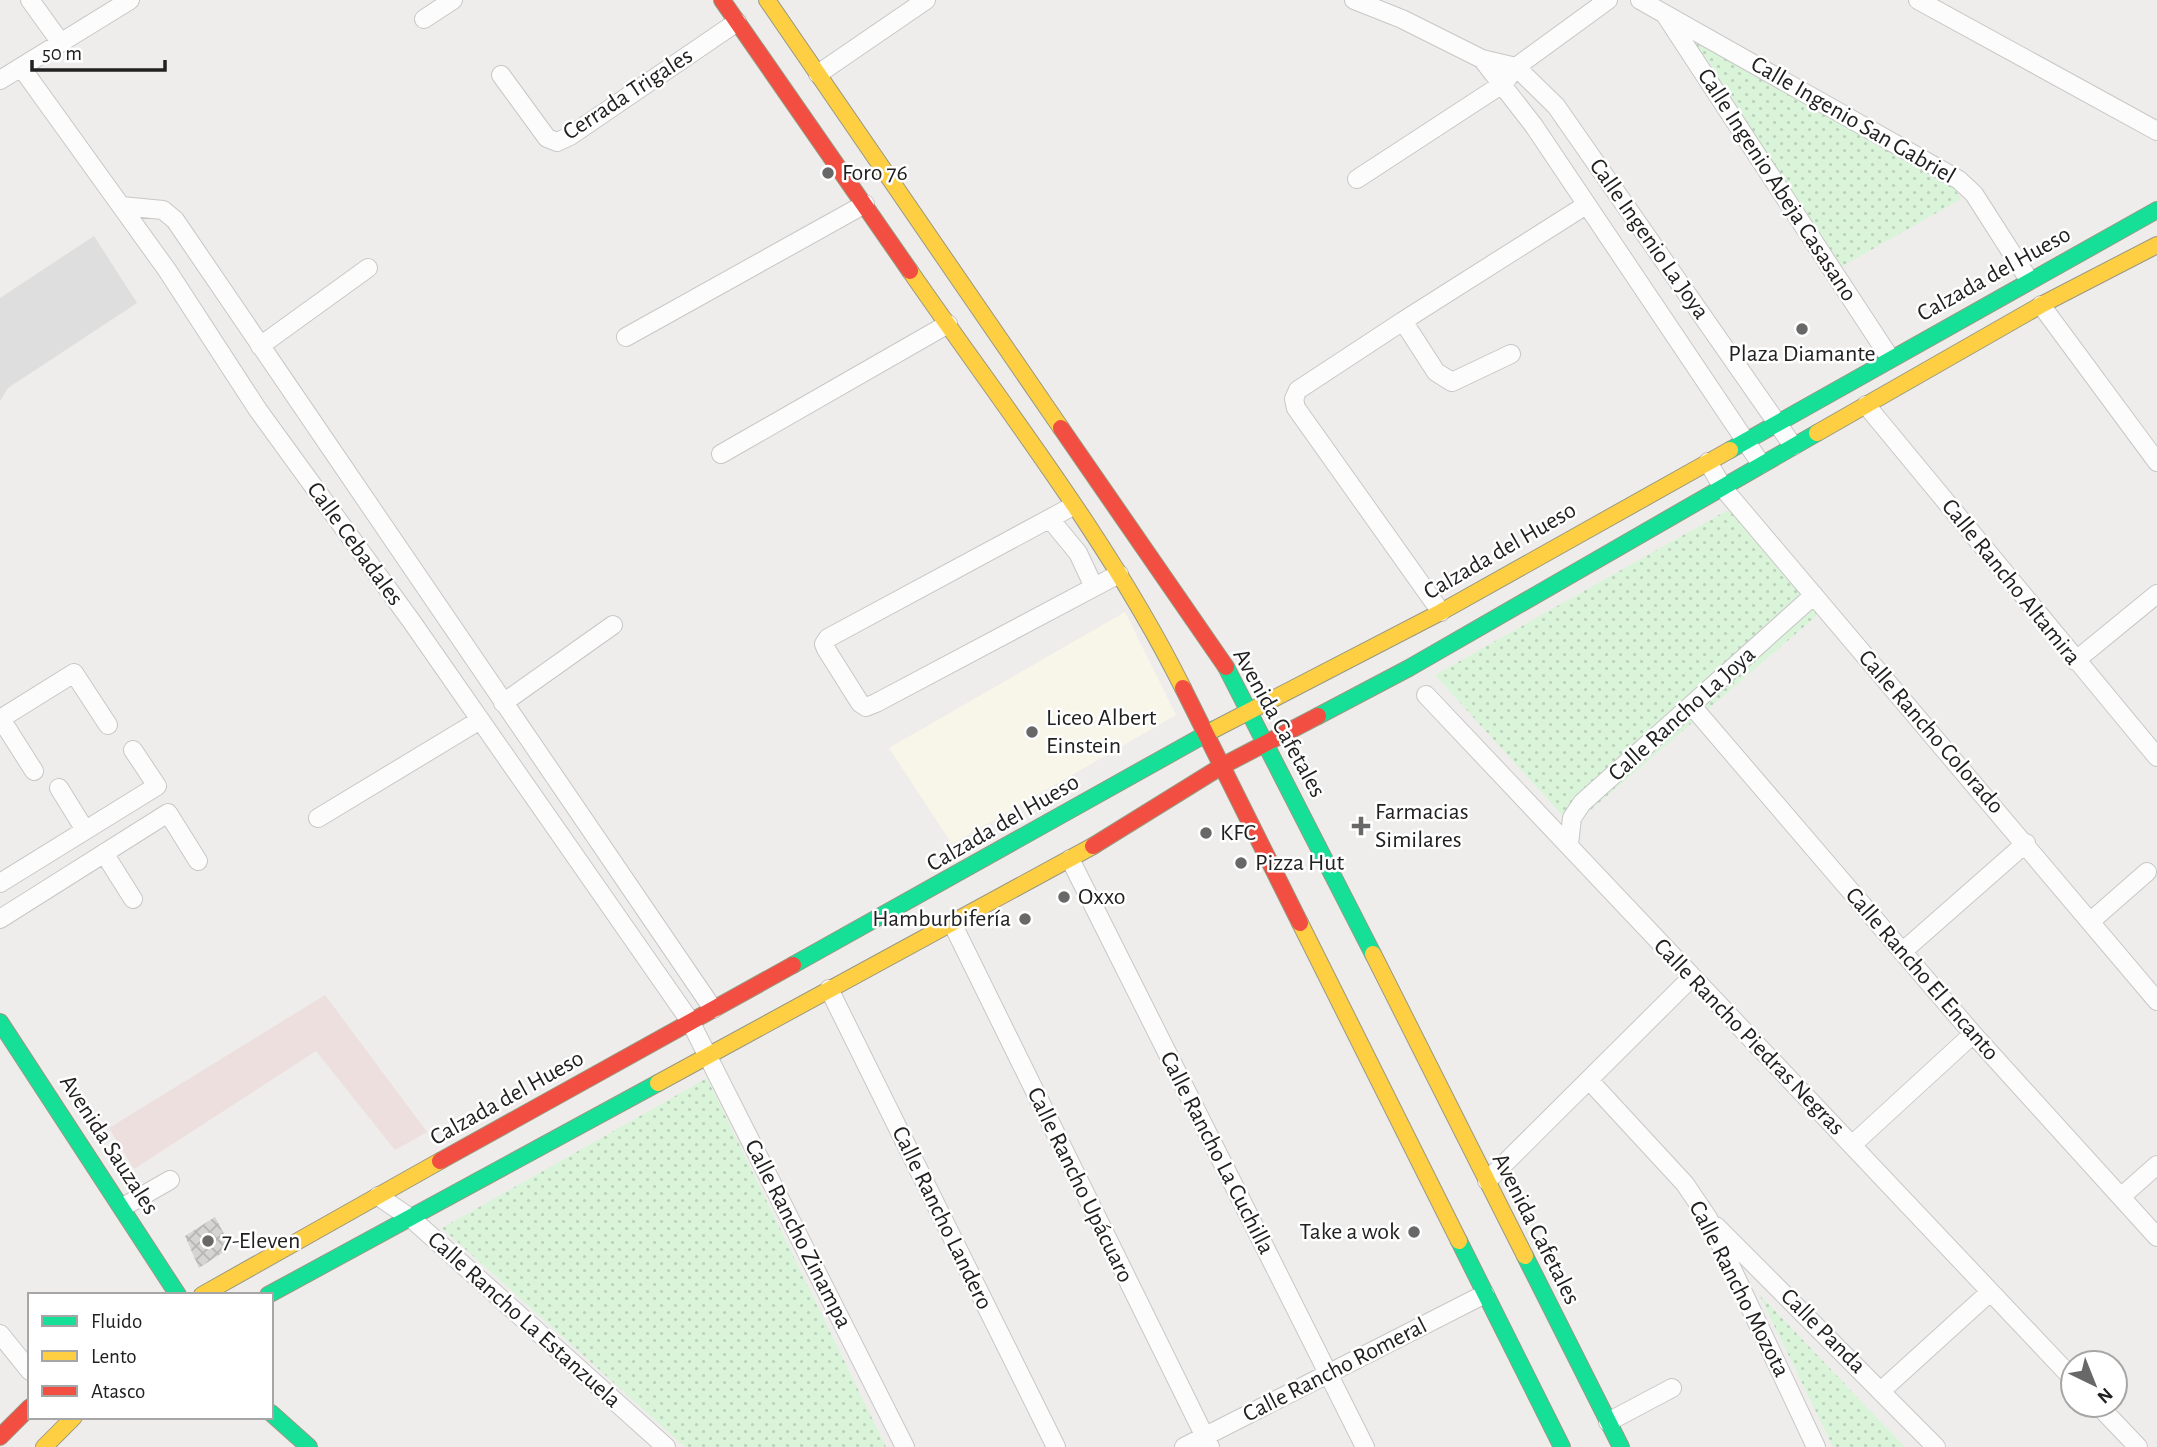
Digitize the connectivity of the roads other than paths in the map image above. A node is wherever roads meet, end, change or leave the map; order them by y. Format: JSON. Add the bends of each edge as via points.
{"nodes":[{"id":1,"x":30,"y":0,"type":"edge"},
{"id":2,"x":130,"y":0,"type":"edge"},
{"id":3,"x":453,"y":0,"type":"edge"},
{"id":4,"x":722,"y":0,"type":"edge"},
{"id":5,"x":767,"y":0,"type":"edge"},
{"id":6,"x":926,"y":0,"type":"edge"},
{"id":7,"x":1354,"y":0,"type":"edge"},
{"id":8,"x":1608,"y":0,"type":"edge"},
{"id":9,"x":1640,"y":0,"type":"edge"},
{"id":10,"x":1918,"y":0,"type":"edge"},
{"id":11,"x":1665,"y":13,"type":"junction"},
{"id":12,"x":424,"y":19,"type":"dead end"},
{"id":13,"x":737,"y":22,"type":"junction"},
{"id":14,"x":61,"y":43,"type":"junction"},
{"id":15,"x":1482,"y":60,"type":"junction"},
{"id":16,"x":21,"y":67,"type":"junction"},
{"id":17,"x":1516,"y":67,"type":"junction"},
{"id":18,"x":818,"y":74,"type":"junction"},
{"id":19,"x":501,"y":75,"type":"dead end"},
{"id":20,"x":0,"y":80,"type":"edge"},
{"id":21,"x":1504,"y":83,"type":"junction"},
{"id":22,"x":2157,"y":131,"type":"edge"},
{"id":23,"x":1357,"y":179,"type":"dead end"},
{"id":24,"x":865,"y":204,"type":"junction"},
{"id":25,"x":1586,"y":205,"type":"junction"},
{"id":26,"x":121,"y":206,"type":"junction"},
{"id":27,"x":2157,"y":210,"type":"edge"},
{"id":28,"x":2157,"y":245,"type":"edge"},
{"id":29,"x":368,"y":268,"type":"dead end"},
{"id":30,"x":2029,"y":280,"type":"junction"},
{"id":31,"x":2040,"y":305,"type":"junction"},
{"id":32,"x":1403,"y":321,"type":"junction"},
{"id":33,"x":948,"y":324,"type":"junction"},
{"id":34,"x":626,"y":337,"type":"dead end"},
{"id":35,"x":260,"y":346,"type":"junction"},
{"id":36,"x":1511,"y":354,"type":"dead end"},
{"id":37,"x":1890,"y":358,"type":"junction"},
{"id":38,"x":1866,"y":405,"type":"junction"},
{"id":39,"x":1776,"y":422,"type":"junction"},
{"id":40,"x":1745,"y":440,"type":"junction"},
{"id":41,"x":1793,"y":446,"type":"junction"},
{"id":42,"x":721,"y":454,"type":"dead end"},
{"id":43,"x":1707,"y":462,"type":"junction"},
{"id":44,"x":2157,"y":462,"type":"edge"},
{"id":45,"x":1761,"y":464,"type":"junction"},
{"id":46,"x":1723,"y":488,"type":"junction"},
{"id":47,"x":1061,"y":512,"type":"junction"},
{"id":48,"x":1106,"y":581,"type":"junction"},
{"id":49,"x":2157,"y":594,"type":"edge"},
{"id":50,"x":1814,"y":595,"type":"junction"},
{"id":51,"x":1441,"y":612,"type":"junction"},
{"id":52,"x":613,"y":625,"type":"dead end"},
{"id":53,"x":2075,"y":661,"type":"junction"},
{"id":54,"x":1426,"y":695,"type":"dead end"},
{"id":55,"x":503,"y":703,"type":"junction"},
{"id":56,"x":1692,"y":706,"type":"junction"},
{"id":57,"x":1250,"y":709,"type":"junction"},
{"id":58,"x":1,"y":719,"type":"edge"},
{"id":59,"x":480,"y":720,"type":"junction"},
{"id":60,"x":108,"y":725,"type":"dead end"},
{"id":61,"x":1206,"y":734,"type":"junction"},
{"id":62,"x":1266,"y":741,"type":"junction"},
{"id":63,"x":133,"y":750,"type":"dead end"},
{"id":64,"x":2157,"y":757,"type":"edge"},
{"id":65,"x":1222,"y":766,"type":"junction"},
{"id":66,"x":34,"y":771,"type":"dead end"},
{"id":67,"x":58,"y":788,"type":"dead end"},
{"id":68,"x":318,"y":818,"type":"dead end"},
{"id":69,"x":85,"y":830,"type":"junction"},
{"id":70,"x":2026,"y":843,"type":"junction"},
{"id":71,"x":1569,"y":844,"type":"junction"},
{"id":72,"x":104,"y":853,"type":"junction"},
{"id":73,"x":1070,"y":859,"type":"junction"},
{"id":74,"x":198,"y":861,"type":"dead end"},
{"id":75,"x":2147,"y":872,"type":"dead end"},
{"id":76,"x":0,"y":883,"type":"edge"},
{"id":77,"x":133,"y":899,"type":"dead end"},
{"id":78,"x":0,"y":919,"type":"edge"},
{"id":79,"x":2091,"y":920,"type":"junction"},
{"id":80,"x":655,"y":923,"type":"junction"},
{"id":81,"x":952,"y":923,"type":"junction"},
{"id":82,"x":632,"y":938,"type":"junction"},
{"id":83,"x":1902,"y":952,"type":"junction"},
{"id":84,"x":1691,"y":978,"type":"junction"},
{"id":85,"x":829,"y":989,"type":"junction"},
{"id":86,"x":2157,"y":1001,"type":"edge"},
{"id":87,"x":713,"y":1009,"type":"junction"},
{"id":88,"x":690,"y":1021,"type":"junction"},
{"id":89,"x":0,"y":1022,"type":"edge"},
{"id":90,"x":1973,"y":1034,"type":"junction"},
{"id":91,"x":709,"y":1055,"type":"junction"},
{"id":92,"x":1589,"y":1080,"type":"junction"},
{"id":93,"x":1852,"y":1145,"type":"junction"},
{"id":94,"x":2157,"y":1165,"type":"edge"},
{"id":95,"x":170,"y":1180,"type":"dead end"},
{"id":96,"x":1487,"y":1181,"type":"junction"},
{"id":97,"x":378,"y":1196,"type":"junction"},
{"id":98,"x":2122,"y":1196,"type":"junction"},
{"id":99,"x":123,"y":1207,"type":"junction"},
{"id":100,"x":1708,"y":1218,"type":"junction"},
{"id":101,"x":412,"y":1219,"type":"junction"},
{"id":102,"x":2157,"y":1237,"type":"edge"},
{"id":103,"x":1990,"y":1292,"type":"junction"},
{"id":104,"x":177,"y":1293,"type":"edge"},
{"id":105,"x":206,"y":1293,"type":"edge"},
{"id":106,"x":272,"y":1293,"type":"edge"},
{"id":107,"x":1485,"y":1294,"type":"junction"},
{"id":108,"x":0,"y":1334,"type":"edge"},
{"id":109,"x":2059,"y":1364,"type":"edge"},
{"id":110,"x":28,"y":1369,"type":"edge"},
{"id":111,"x":1328,"y":1373,"type":"junction"},
{"id":112,"x":1672,"y":1388,"type":"dead end"},
{"id":113,"x":1882,"y":1390,"type":"junction"},
{"id":114,"x":28,"y":1408,"type":"edge"},
{"id":115,"x":273,"y":1415,"type":"edge"},
{"id":116,"x":72,"y":1419,"type":"edge"},
{"id":117,"x":2111,"y":1419,"type":"edge"},
{"id":118,"x":1608,"y":1422,"type":"junction"},
{"id":119,"x":0,"y":1437,"type":"edge"},
{"id":120,"x":1207,"y":1442,"type":"edge"},
{"id":121,"x":44,"y":1447,"type":"edge"},
{"id":122,"x":309,"y":1447,"type":"edge"},
{"id":123,"x":666,"y":1447,"type":"edge"},
{"id":124,"x":905,"y":1447,"type":"edge"},
{"id":125,"x":1056,"y":1447,"type":"edge"},
{"id":126,"x":1184,"y":1447,"type":"edge"},
{"id":127,"x":1365,"y":1447,"type":"edge"},
{"id":128,"x":1562,"y":1447,"type":"edge"},
{"id":129,"x":1621,"y":1447,"type":"edge"},
{"id":130,"x":1816,"y":1447,"type":"edge"},
{"id":131,"x":1936,"y":1447,"type":"edge"},
{"id":132,"x":2138,"y":1447,"type":"edge"}],
"edges":[{"from":1,"to":14,"type":"street"},
{"from":2,"to":14,"type":"street"},
{"from":3,"to":12,"type":"street"},
{"from":4,"to":13,"type":"main road"},
{"from":5,"to":18,"type":"main road","name":"Avenida Cafetales"},
{"from":6,"to":18,"type":"street"},
{"from":7,"to":15,"type":"street","name":"Calle Ingenio La Joya"},
{"from":8,"to":17,"type":"street"},
{"from":9,"to":11,"type":"street","name":"Calle Ingenio San Gabriel"},
{"from":10,"to":22,"type":"street"},
{"from":11,"to":30,"type":"street","name":"Calle Ingenio San Gabriel","via":[[1959,180],[1974,194]]},
{"from":11,"to":37,"type":"street","name":"Calle Ingenio Abeja Casasano"},
{"from":13,"to":19,"type":"street","name":"Cerrada Trigales","via":[[557,142],[547,138]]},
{"from":13,"to":24,"type":"main road"},
{"from":14,"to":16,"type":"street"},
{"from":15,"to":17,"type":"street","name":"Calle Ingenio La Joya"},
{"from":15,"to":21,"type":"street","name":"Calle Ingenio La Joya"},
{"from":16,"to":20,"type":"street"},
{"from":16,"to":26,"type":"street","name":"Calle Cebadales"},
{"from":17,"to":21,"type":"street"},
{"from":17,"to":39,"type":"street","name":"Calle Ingenio La Joya","via":[[1556,106]]},
{"from":18,"to":57,"type":"main road","name":"Avenida Cafetales","via":[[1236,682]]},
{"from":21,"to":23,"type":"street"},
{"from":21,"to":25,"type":"street","name":"Calle Ingenio La Joya"},
{"from":24,"to":33,"type":"main road"},
{"from":24,"to":34,"type":"street"},
{"from":25,"to":32,"type":"street"},
{"from":25,"to":40,"type":"street","name":"Calle Ingenio La Joya"},
{"from":26,"to":35,"type":"street","via":[[163,211],[175,220]]},
{"from":26,"to":59,"type":"street","name":"Calle Cebadales","via":[[258,410]]},
{"from":27,"to":30,"type":"main road","name":"Calzada del Hueso"},
{"from":28,"to":31,"type":"main road","name":"Calzada del Hueso"},
{"from":29,"to":35,"type":"street"},
{"from":30,"to":37,"type":"main road","name":"Calzada del Hueso"},
{"from":31,"to":38,"type":"main road","name":"Calzada del Hueso"},
{"from":31,"to":44,"type":"street"},
{"from":32,"to":36,"type":"street","via":[[1436,372],[1452,382]]},
{"from":32,"to":51,"type":"street","via":[[1298,390],[1294,399]]},
{"from":33,"to":42,"type":"street"},
{"from":33,"to":47,"type":"main road"},
{"from":35,"to":55,"type":"street"},
{"from":37,"to":39,"type":"main road","name":"Calzada del Hueso"},
{"from":38,"to":41,"type":"main road","name":"Calzada del Hueso"},
{"from":38,"to":53,"type":"street","name":"Calle Rancho Altamira"},
{"from":39,"to":40,"type":"main road","name":"Calzada del Hueso"},
{"from":39,"to":41,"type":"street","name":"Calle Ingenio La Joya"},
{"from":40,"to":43,"type":"main road","name":"Calzada del Hueso"},
{"from":40,"to":45,"type":"street","name":"Calle Ingenio La Joya"},
{"from":41,"to":45,"type":"main road","name":"Calzada del Hueso"},
{"from":43,"to":46,"type":"street","name":"Calle Rancho Colorado"},
{"from":43,"to":51,"type":"main road","name":"Calzada del Hueso"},
{"from":45,"to":46,"type":"main road","name":"Calzada del Hueso"},
{"from":46,"to":50,"type":"street","name":"Calle Rancho Colorado"},
{"from":46,"to":62,"type":"main road","name":"Calzada del Hueso","via":[[1409,668]]},
{"from":47,"to":48,"type":"main road"},
{"from":47,"to":48,"type":"street","via":[[1078,553]]},
{"from":47,"to":48,"type":"street","via":[[828,638],[826,649],[866,707]]},
{"from":48,"to":61,"type":"main road","via":[[1156,634]]},
{"from":49,"to":53,"type":"street"},
{"from":50,"to":56,"type":"street","name":"Calle Rancho La Joya"},
{"from":50,"to":70,"type":"street","name":"Calle Rancho Colorado"},
{"from":51,"to":57,"type":"main road","name":"Calzada del Hueso"},
{"from":52,"to":55,"type":"street"},
{"from":53,"to":64,"type":"street","name":"Calle Rancho Altamira"},
{"from":54,"to":71,"type":"street","name":"Calle Rancho Piedras Negras"},
{"from":55,"to":80,"type":"street"},
{"from":56,"to":71,"type":"street","name":"Calle Rancho La Joya","via":[[1581,803]]},
{"from":56,"to":83,"type":"street","name":"Calle Rancho El Encanto"},
{"from":57,"to":61,"type":"main road","name":"Calzada del Hueso"},
{"from":57,"to":62,"type":"main road","name":"Avenida Cafetales"},
{"from":58,"to":60,"type":"street","via":[[74,673]]},
{"from":58,"to":66,"type":"street"},
{"from":59,"to":68,"type":"street"},
{"from":59,"to":82,"type":"street","name":"Calle Cebadales"},
{"from":61,"to":65,"type":"main road"},
{"from":61,"to":87,"type":"main road","name":"Calzada del Hueso"},
{"from":62,"to":65,"type":"main road","name":"Calzada del Hueso"},
{"from":62,"to":96,"type":"main road","name":"Avenida Cafetales"},
{"from":63,"to":69,"type":"street","via":[[157,786]]},
{"from":65,"to":73,"type":"main road","name":"Calzada del Hueso"},
{"from":65,"to":107,"type":"main road"},
{"from":67,"to":69,"type":"street"},
{"from":69,"to":76,"type":"street"},
{"from":70,"to":79,"type":"street","name":"Calle Rancho Colorado"},
{"from":70,"to":83,"type":"street"},
{"from":71,"to":84,"type":"street","name":"Calle Rancho Piedras Negras"},
{"from":72,"to":74,"type":"street","via":[[168,813]]},
{"from":72,"to":77,"type":"street"},
{"from":72,"to":78,"type":"street"},
{"from":73,"to":81,"type":"main road","name":"Calzada del Hueso"},
{"from":73,"to":111,"type":"street","name":"Calle Rancho La Cuchilla"},
{"from":75,"to":79,"type":"street"},
{"from":79,"to":86,"type":"street","name":"Calle Rancho Colorado"},
{"from":80,"to":82,"type":"street"},
{"from":80,"to":87,"type":"street"},
{"from":81,"to":85,"type":"main road","name":"Calzada del Hueso"},
{"from":81,"to":120,"type":"street","name":"Calle Rancho Upácuaro"},
{"from":82,"to":88,"type":"street","name":"Calle Cebadales"},
{"from":83,"to":90,"type":"street","name":"Calle Rancho El Encanto"},
{"from":84,"to":92,"type":"street"},
{"from":84,"to":93,"type":"street","name":"Calle Rancho Piedras Negras"},
{"from":85,"to":91,"type":"main road","name":"Calzada del Hueso"},
{"from":85,"to":125,"type":"street","name":"Calle Rancho Landero"},
{"from":87,"to":88,"type":"main road","name":"Calzada del Hueso"},
{"from":88,"to":91,"type":"street","name":"Calle Rancho Zinampa"},
{"from":88,"to":97,"type":"main road","name":"Calzada del Hueso"},
{"from":89,"to":99,"type":"main road","name":"Avenida Sauzales"},
{"from":90,"to":93,"type":"street"},
{"from":90,"to":98,"type":"street","name":"Calle Rancho El Encanto"},
{"from":91,"to":101,"type":"main road","name":"Calzada del Hueso"},
{"from":91,"to":124,"type":"street","name":"Calle Rancho Zinampa"},
{"from":92,"to":96,"type":"street"},
{"from":92,"to":100,"type":"street","name":"Calle Rancho Mozota","via":[[1685,1184]]},
{"from":93,"to":103,"type":"street","name":"Calle Rancho Piedras Negras"},
{"from":94,"to":98,"type":"street"},
{"from":95,"to":99,"type":"street"},
{"from":96,"to":118,"type":"main road","name":"Avenida Cafetales"},
{"from":97,"to":101,"type":"street","name":"Calle Rancho La Estanzuela"},
{"from":97,"to":105,"type":"main road","name":"Calzada del Hueso"},
{"from":98,"to":102,"type":"street","name":"Calle Rancho El Encanto"},
{"from":99,"to":104,"type":"main road","name":"Avenida Sauzales"},
{"from":100,"to":113,"type":"street","name":"Calle Panda"},
{"from":100,"to":130,"type":"street","name":"Calle Rancho Mozota"},
{"from":101,"to":106,"type":"main road","name":"Calzada del Hueso"},
{"from":101,"to":123,"type":"street","name":"Calle Rancho La Estanzuela"},
{"from":103,"to":109,"type":"street","name":"Calle Rancho Piedras Negras"},
{"from":103,"to":113,"type":"street"},
{"from":107,"to":111,"type":"street","name":"Calle Rancho Romeral"},
{"from":107,"to":128,"type":"main road"},
{"from":108,"to":110,"type":"street"},
{"from":111,"to":120,"type":"street","name":"Calle Rancho Romeral"},
{"from":111,"to":127,"type":"street","name":"Calle Rancho La Cuchilla"},
{"from":112,"to":118,"type":"street"},
{"from":113,"to":131,"type":"street","name":"Calle Panda"},
{"from":114,"to":119,"type":"main road"},
{"from":115,"to":122,"type":"main road"},
{"from":116,"to":121,"type":"main road"},
{"from":117,"to":132,"type":"street"},
{"from":118,"to":129,"type":"main road","name":"Avenida Cafetales"},
{"from":120,"to":126,"type":"street","name":"Calle Rancho Romeral"}]}
